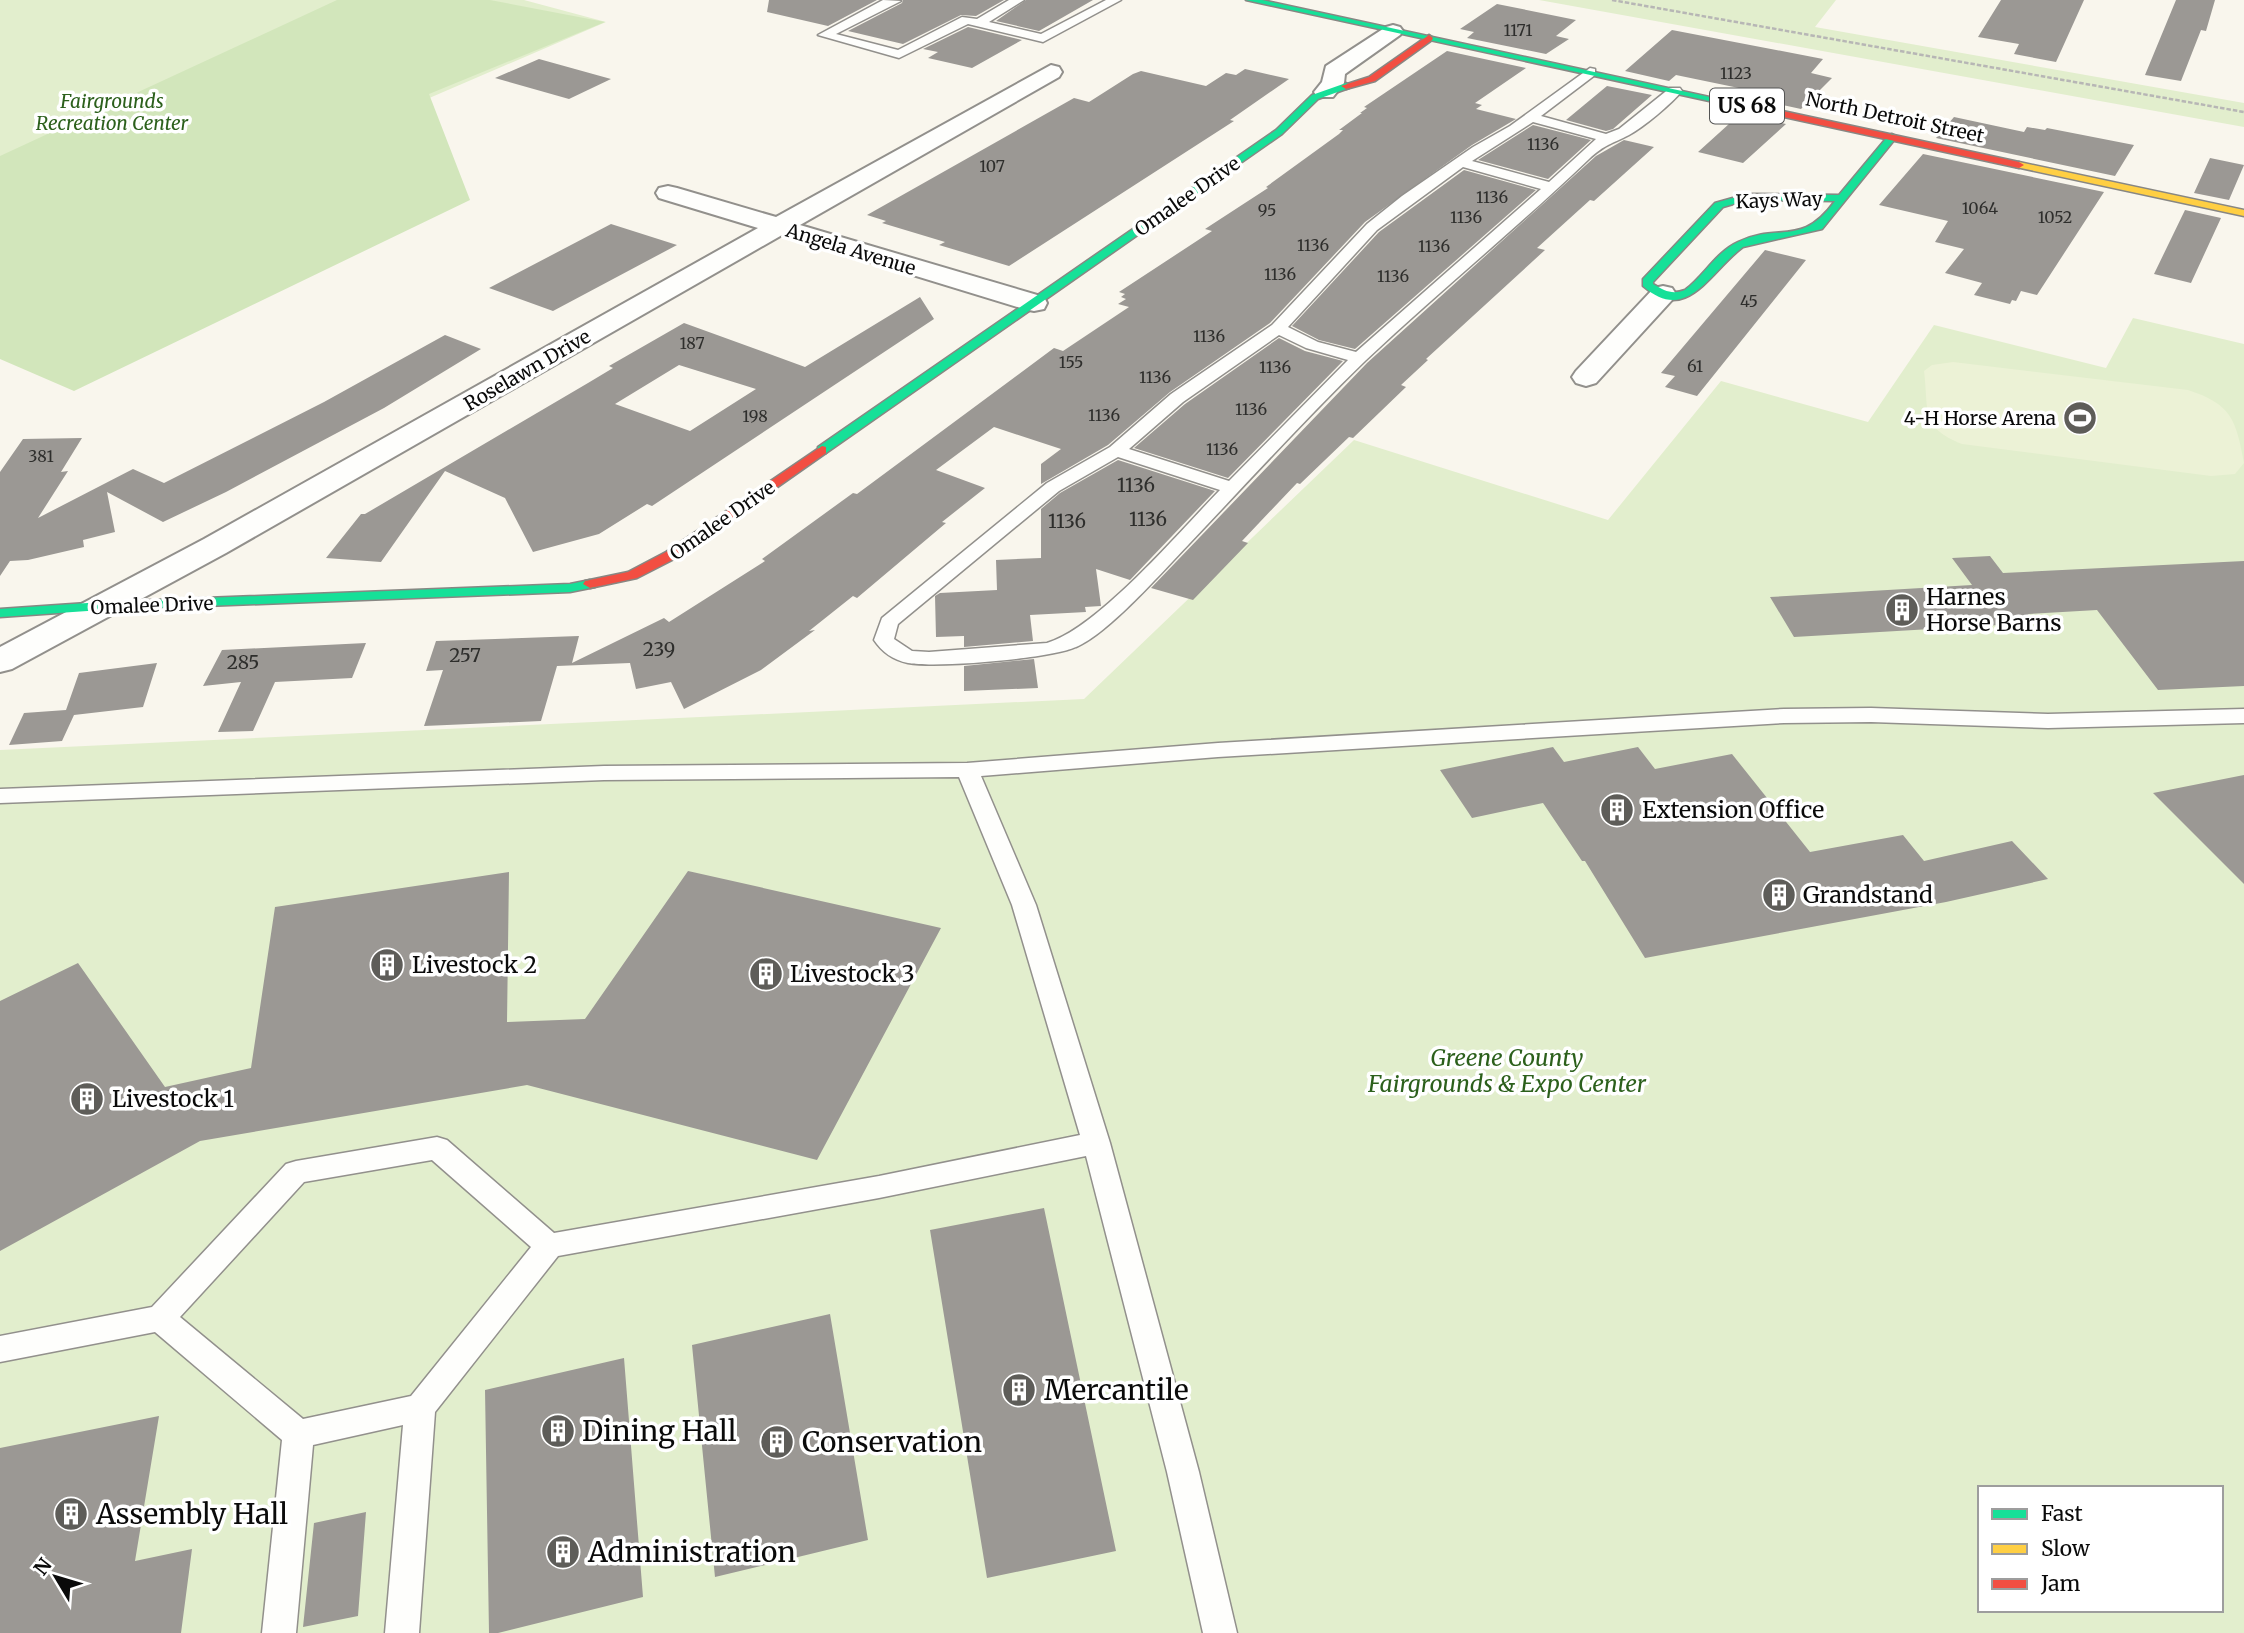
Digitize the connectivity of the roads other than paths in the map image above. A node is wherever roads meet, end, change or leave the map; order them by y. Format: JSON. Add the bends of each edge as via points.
{"nodes":[{"id":1,"x":889,"y":0,"type":"edge"},
{"id":2,"x":1018,"y":0,"type":"edge"},
{"id":3,"x":1115,"y":0,"type":"edge"},
{"id":4,"x":1250,"y":0,"type":"edge"},
{"id":5,"x":978,"y":23,"type":"junction"},
{"id":6,"x":1393,"y":31,"type":"junction"},
{"id":7,"x":1429,"y":38,"type":"junction"},
{"id":8,"x":1051,"y":72,"type":"dead end"},
{"id":9,"x":1590,"y":72,"type":"junction"},
{"id":10,"x":1675,"y":91,"type":"junction"},
{"id":11,"x":1325,"y":92,"type":"junction"},
{"id":12,"x":1530,"y":117,"type":"junction"},
{"id":13,"x":1606,"y":138,"type":"junction"},
{"id":14,"x":1892,"y":138,"type":"junction"},
{"id":15,"x":1460,"y":162,"type":"junction"},
{"id":16,"x":1552,"y":187,"type":"junction"},
{"id":17,"x":668,"y":193,"type":"dead end"},
{"id":18,"x":1842,"y":198,"type":"junction"},
{"id":19,"x":2244,"y":213,"type":"edge"},
{"id":20,"x":779,"y":227,"type":"junction"},
{"id":21,"x":1662,"y":294,"type":"junction"},
{"id":22,"x":1034,"y":303,"type":"junction"},
{"id":23,"x":1278,"y":328,"type":"junction"},
{"id":24,"x":1359,"y":358,"type":"junction"},
{"id":25,"x":1586,"y":377,"type":"dead end"},
{"id":26,"x":1116,"y":451,"type":"junction"},
{"id":27,"x":1232,"y":488,"type":"junction"},
{"id":28,"x":102,"y":606,"type":"junction"},
{"id":29,"x":0,"y":613,"type":"edge"},
{"id":30,"x":0,"y":661,"type":"edge"},
{"id":31,"x":2244,"y":716,"type":"edge"},
{"id":32,"x":967,"y":770,"type":"junction"},
{"id":33,"x":0,"y":796,"type":"edge"},
{"id":34,"x":1096,"y":1143,"type":"junction"},
{"id":35,"x":549,"y":1246,"type":"junction"},
{"id":36,"x":160,"y":1318,"type":"junction"},
{"id":37,"x":0,"y":1349,"type":"edge"},
{"id":38,"x":420,"y":1408,"type":"junction"},
{"id":39,"x":298,"y":1434,"type":"junction"},
{"id":40,"x":279,"y":1633,"type":"edge"},
{"id":41,"x":402,"y":1633,"type":"edge"},
{"id":42,"x":1220,"y":1633,"type":"edge"}],
"edges":[{"from":1,"to":5,"type":"lane","via":[[895,1],[824,35],[899,54],[966,20]]},
{"from":2,"to":5,"type":"lane"},
{"from":3,"to":5,"type":"lane","via":[[1043,38]]},
{"from":4,"to":6,"type":"main road","name":"North Detroit Street","number":"US 68"},
{"from":6,"to":7,"type":"main road","name":"North Detroit Street","number":"US 68"},
{"from":6,"to":11,"type":"street","name":"Omalee Drive","via":[[1334,71],[1333,83]]},
{"from":7,"to":9,"type":"main road","name":"North Detroit Street","number":"US 68"},
{"from":7,"to":11,"type":"main road","name":"Omalee Drive","via":[[1372,79]]},
{"from":8,"to":20,"type":"street","name":"Roselawn Drive"},
{"from":9,"to":10,"type":"main road","name":"North Detroit Street","number":"US 68"},
{"from":9,"to":12,"type":"lane"},
{"from":10,"to":13,"type":"lane","via":[[1624,131]]},
{"from":10,"to":14,"type":"main road","name":"North Detroit Street","number":"US 68"},
{"from":11,"to":22,"type":"main road","name":"Omalee Drive","via":[[1279,132]]},
{"from":12,"to":13,"type":"lane"},
{"from":12,"to":15,"type":"lane"},
{"from":13,"to":16,"type":"lane"},
{"from":14,"to":18,"type":"main road","name":"Kays Way"},
{"from":14,"to":19,"type":"main road","name":"North Detroit Street","number":"US 68"},
{"from":15,"to":16,"type":"lane"},
{"from":15,"to":23,"type":"lane","via":[[1372,228]]},
{"from":16,"to":24,"type":"lane"},
{"from":17,"to":20,"type":"street","name":"Angela Avenue"},
{"from":18,"to":21,"type":"main road","name":"Kays Way","via":[[1816,228],[1736,246],[1695,291]]},
{"from":18,"to":21,"type":"main road","name":"Kays Way","via":[[1747,197],[1719,205],[1647,281]]},
{"from":20,"to":22,"type":"street","name":"Angela Avenue"},
{"from":20,"to":28,"type":"street","name":"Roselawn Drive","via":[[215,547]]},
{"from":21,"to":25,"type":"street"},
{"from":22,"to":28,"type":"main road","name":"Omalee Drive","via":[[671,555],[632,575],[570,588]]},
{"from":23,"to":24,"type":"lane","via":[[1312,345]]},
{"from":23,"to":26,"type":"lane","via":[[1177,398]]},
{"from":24,"to":27,"type":"lane"},
{"from":26,"to":27,"type":"lane"},
{"from":26,"to":27,"type":"lane","via":[[1053,486],[889,622],[884,640],[888,646],[909,657],[929,658],[1021,653],[1069,643],[1141,582]]},
{"from":28,"to":29,"type":"main road","name":"Omalee Drive"},
{"from":28,"to":30,"type":"street","name":"Roselawn Drive"},
{"from":31,"to":32,"type":"lane","via":[[2048,720],[1784,716]]},
{"from":32,"to":33,"type":"lane","via":[[604,773]]},
{"from":32,"to":34,"type":"lane","via":[[1024,905]]},
{"from":34,"to":35,"type":"lane","via":[[879,1188]]},
{"from":34,"to":42,"type":"lane","via":[[1184,1472]]},
{"from":35,"to":36,"type":"lane","via":[[437,1148],[296,1172]]},
{"from":35,"to":38,"type":"lane"},
{"from":36,"to":37,"type":"lane"},
{"from":36,"to":39,"type":"lane"},
{"from":38,"to":39,"type":"lane"},
{"from":38,"to":41,"type":"lane"},
{"from":39,"to":40,"type":"lane"}]}
